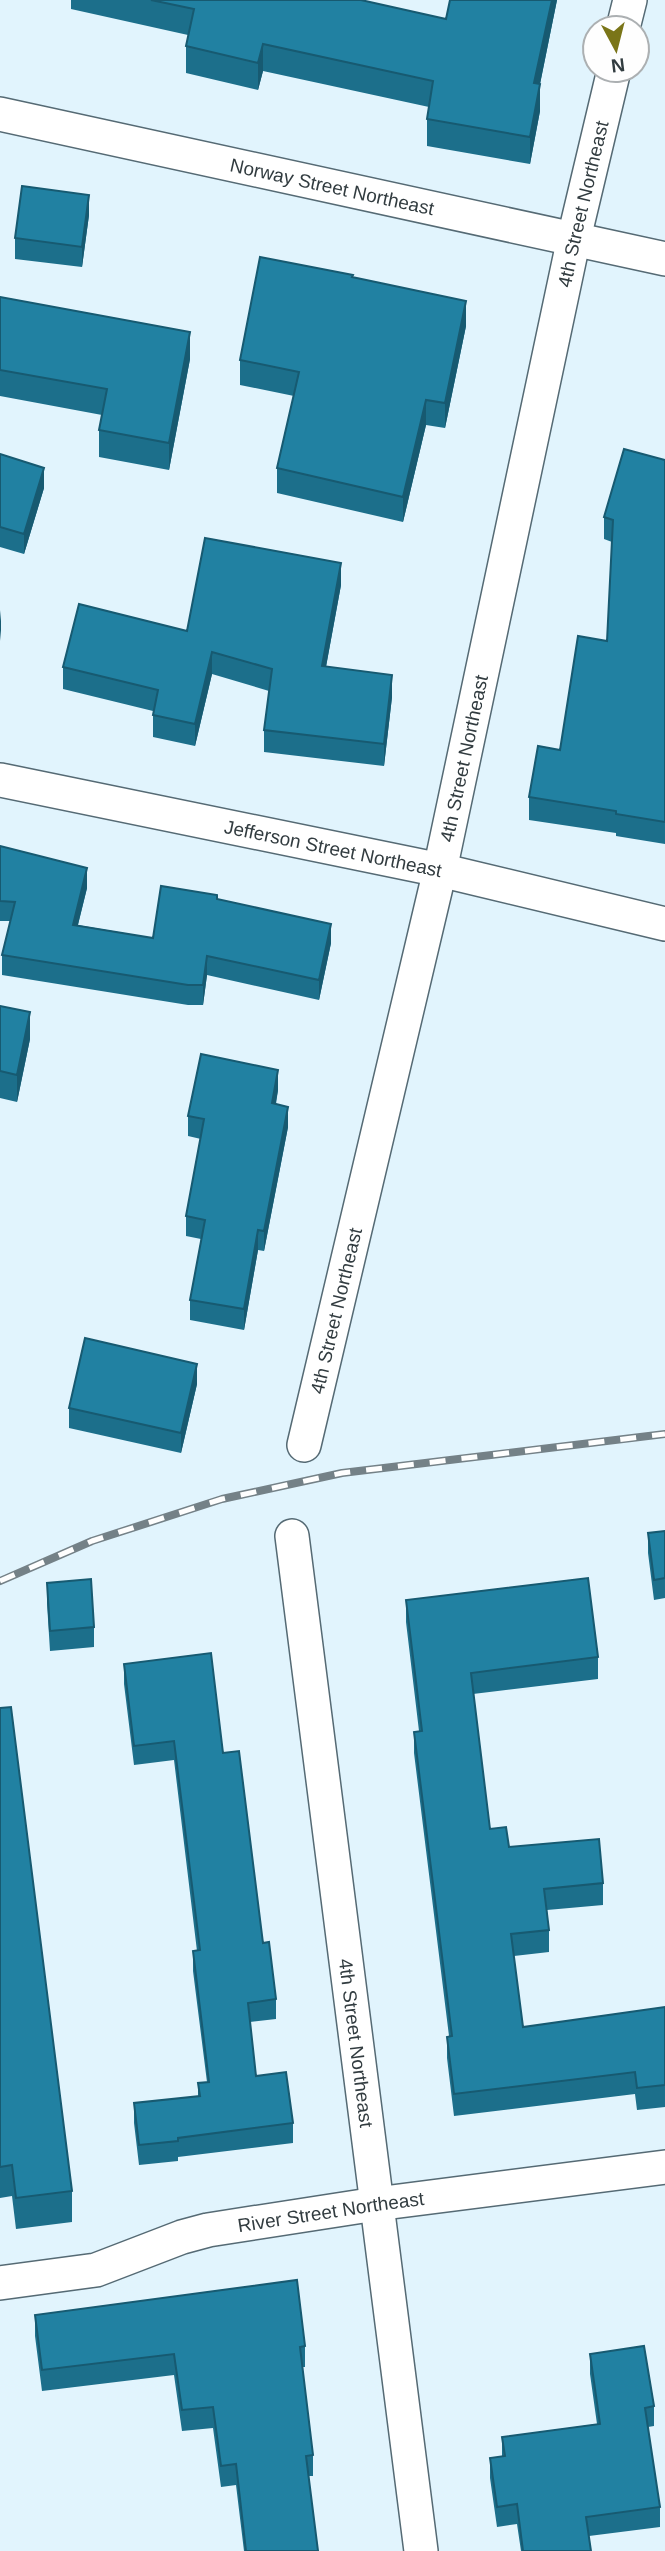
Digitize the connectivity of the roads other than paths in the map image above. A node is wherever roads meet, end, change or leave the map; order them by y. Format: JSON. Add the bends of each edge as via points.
{"nodes":[{"id":1,"x":611,"y":84,"type":"edge"},
{"id":2,"x":0,"y":114,"type":"edge"},
{"id":3,"x":575,"y":238,"type":"junction"},
{"id":4,"x":665,"y":259,"type":"edge"},
{"id":5,"x":0,"y":780,"type":"edge"},
{"id":6,"x":440,"y":870,"type":"junction"},
{"id":7,"x":665,"y":924,"type":"edge"},
{"id":8,"x":304,"y":1445,"type":"dead end"},
{"id":9,"x":292,"y":1536,"type":"dead end"},
{"id":10,"x":665,"y":2167,"type":"edge"},
{"id":11,"x":376,"y":2204,"type":"junction"},
{"id":12,"x":0,"y":2283,"type":"edge"},
{"id":13,"x":421,"y":2551,"type":"edge"}],
"edges":[{"from":1,"to":3,"type":"street","name":"4th Street Northeast"},
{"from":2,"to":3,"type":"street","name":"Norway Street Northeast"},
{"from":3,"to":4,"type":"street","name":"Norway Street Northeast"},
{"from":3,"to":6,"type":"street","name":"4th Street Northeast"},
{"from":5,"to":6,"type":"street","name":"Jefferson Street Northeast"},
{"from":6,"to":7,"type":"street","name":"Jefferson Street Northeast"},
{"from":6,"to":8,"type":"street","name":"4th Street Northeast"},
{"from":9,"to":11,"type":"street","name":"4th Street Northeast"},
{"from":10,"to":11,"type":"street","name":"River Street Northeast"},
{"from":11,"to":12,"type":"street","name":"River Street Northeast","via":[[208,2231],[96,2270]]},
{"from":11,"to":13,"type":"street","name":"4th Street Northeast"}]}
